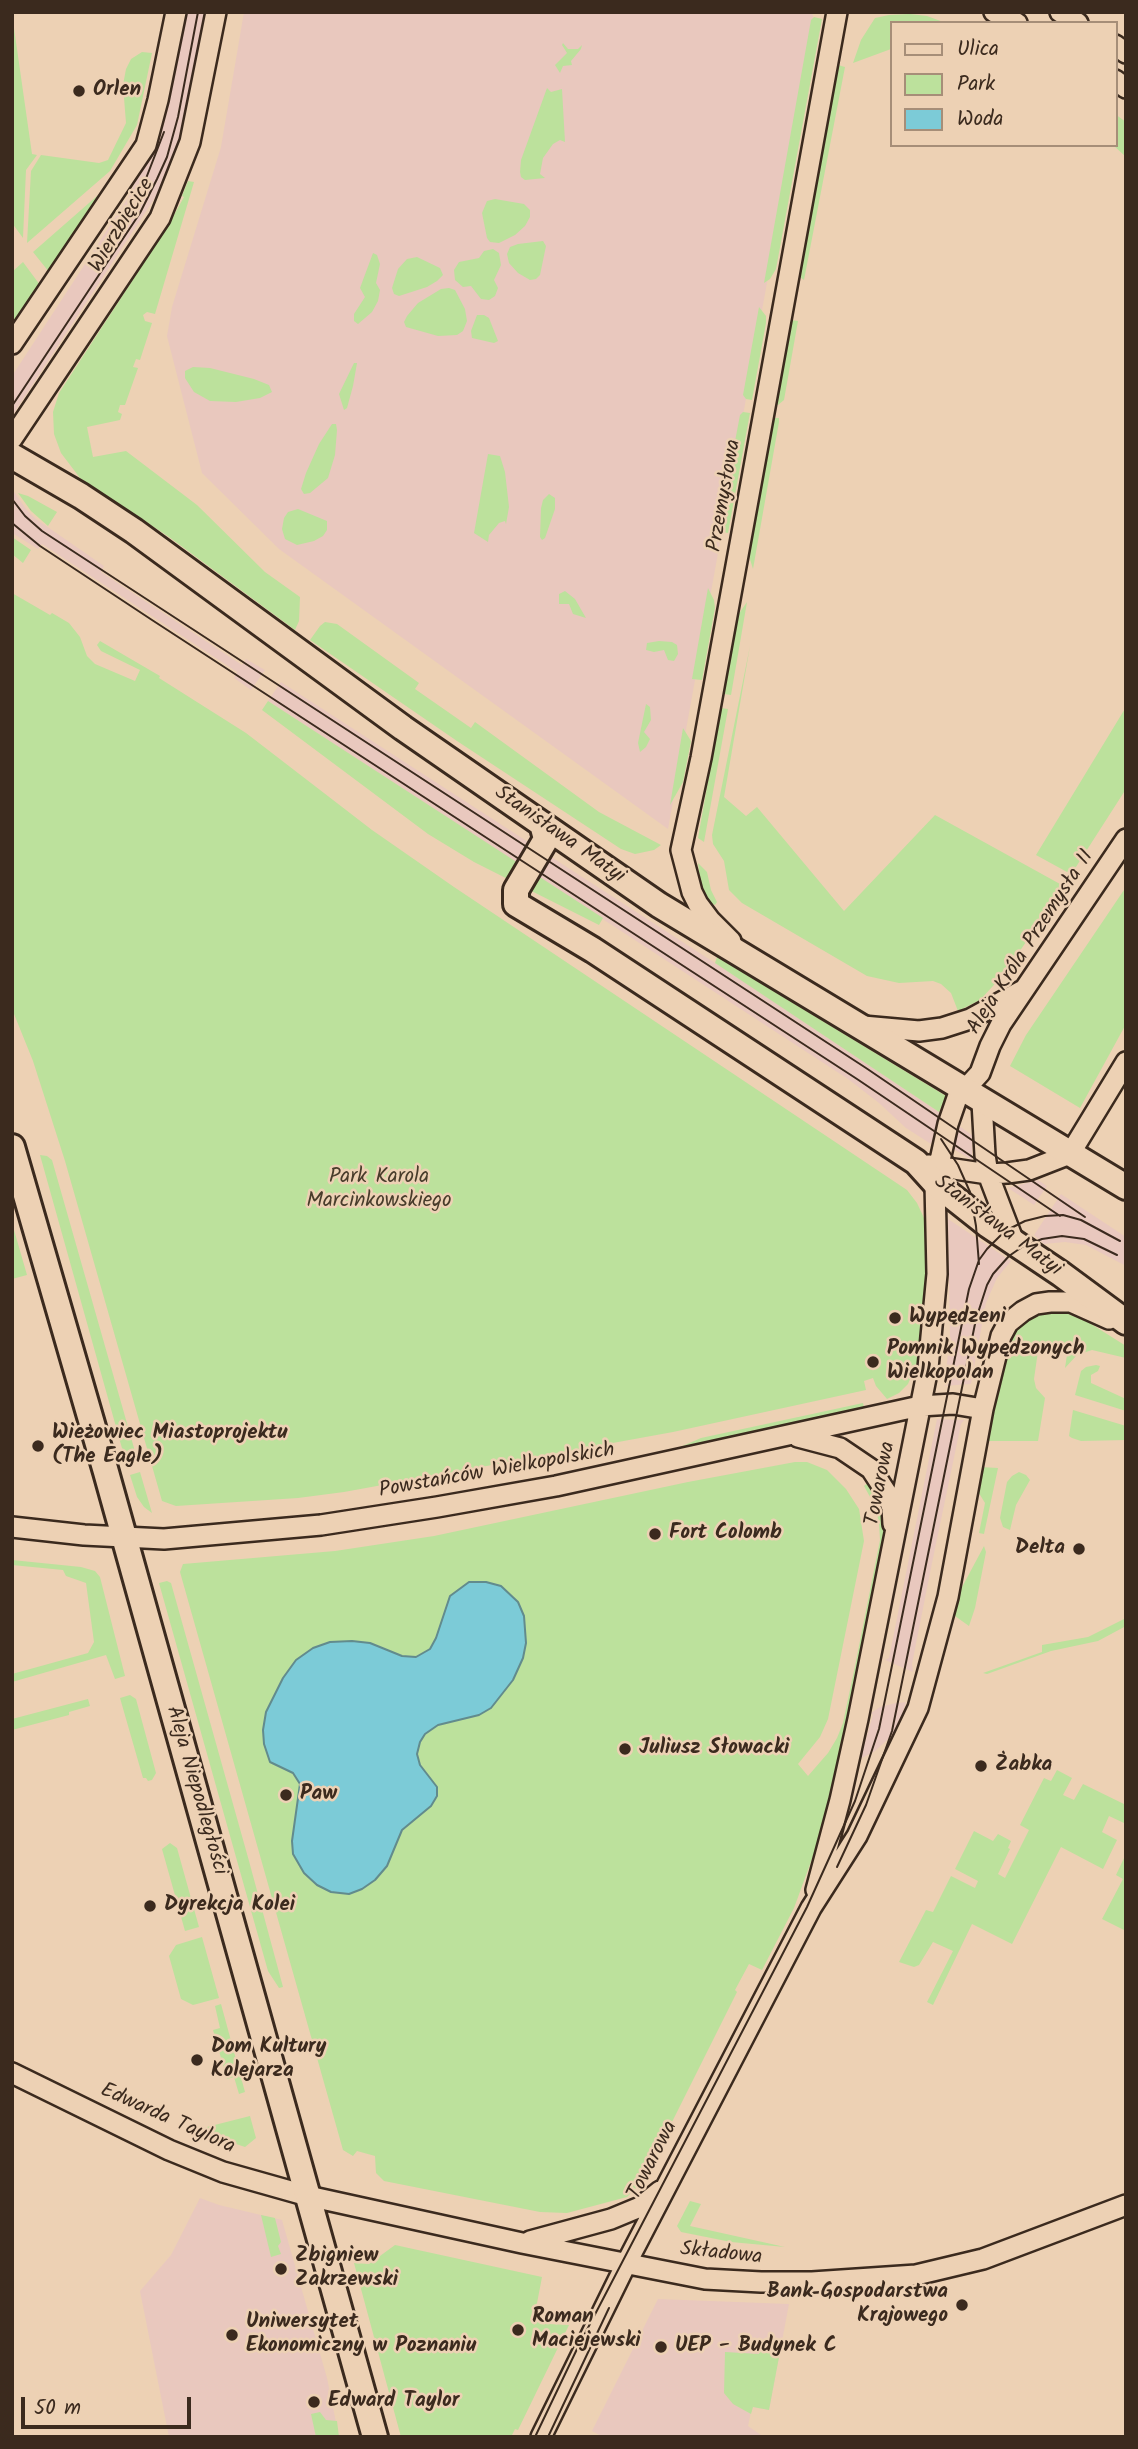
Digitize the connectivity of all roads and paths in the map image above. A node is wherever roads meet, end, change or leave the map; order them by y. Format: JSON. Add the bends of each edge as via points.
{"nodes":[{"id":1,"x":176,"y":12,"type":"edge"},
{"id":2,"x":216,"y":12,"type":"edge"},
{"id":3,"x":837,"y":12,"type":"edge"},
{"id":4,"x":994,"y":12,"type":"edge"},
{"id":5,"x":1013,"y":21,"type":"edge"},
{"id":6,"x":12,"y":344,"type":"edge"},
{"id":7,"x":12,"y":439,"type":"edge"},
{"id":8,"x":12,"y":456,"type":"edge"},
{"id":9,"x":542,"y":824,"type":"junction"},
{"id":10,"x":1126,"y":839,"type":"edge"},
{"id":11,"x":754,"y":964,"type":"junction"},
{"id":12,"x":1027,"y":988,"type":"junction"},
{"id":13,"x":856,"y":1025,"type":"junction"},
{"id":14,"x":1126,"y":1062,"type":"edge"},
{"id":15,"x":975,"y":1088,"type":"junction"},
{"id":16,"x":12,"y":1147,"type":"edge"},
{"id":17,"x":1070,"y":1154,"type":"junction"},
{"id":18,"x":930,"y":1171,"type":"junction"},
{"id":19,"x":988,"y":1174,"type":"junction"},
{"id":20,"x":1126,"y":1186,"type":"edge"},
{"id":21,"x":1014,"y":1242,"type":"junction"},
{"id":22,"x":1126,"y":1322,"type":"edge"},
{"id":23,"x":1126,"y":1328,"type":"edge"},
{"id":24,"x":920,"y":1406,"type":"junction"},
{"id":25,"x":984,"y":1409,"type":"junction"},
{"id":26,"x":783,"y":1437,"type":"junction"},
{"id":27,"x":12,"y":1527,"type":"edge"},
{"id":28,"x":124,"y":1538,"type":"junction"},
{"id":29,"x":893,"y":1548,"type":"junction"},
{"id":30,"x":811,"y":1908,"type":"junction"},
{"id":31,"x":12,"y":2073,"type":"edge"},
{"id":32,"x":668,"y":2183,"type":"junction"},
{"id":33,"x":308,"y":2196,"type":"junction"},
{"id":34,"x":1126,"y":2205,"type":"edge"},
{"id":35,"x":522,"y":2243,"type":"junction"},
{"id":36,"x":626,"y":2263,"type":"junction"},
{"id":37,"x":375,"y":2437,"type":"edge"},
{"id":38,"x":541,"y":2437,"type":"edge"}],
"edges":[{"from":1,"to":6,"type":"street","name":"Wierzbięcice","via":[[146,145]]},
{"from":2,"to":7,"type":"street","name":"Wierzbięcice","via":[[190,142],[165,207]]},
{"from":3,"to":11,"type":"street","name":"Przemysłowa","via":[[681,850],[698,904]]},
{"from":4,"to":5,"type":"street"},
{"from":8,"to":9,"type":"street","name":"Stanisława Matyi","via":[[134,531]]},
{"from":9,"to":11,"type":"street","name":"Stanisława Matyi"},
{"from":9,"to":18,"type":"street","name":"Stanisława Matyi","via":[[546,839],[516,890],[516,904]]},
{"from":10,"to":12,"type":"street","name":"Aleja Króla Przemysła II"},
{"from":11,"to":13,"type":"street","name":"Stanisława Matyi"},
{"from":12,"to":13,"type":"street","via":[[970,1019],[942,1028],[919,1031]]},
{"from":12,"to":15,"type":"street","name":"Aleja Króla Przemysła II","via":[[995,1035]]},
{"from":13,"to":15,"type":"street","name":"Stanisława Matyi"},
{"from":14,"to":17,"type":"street"},
{"from":15,"to":17,"type":"street","name":"Stanisława Matyi"},
{"from":15,"to":18,"type":"street","name":"Towarowa","via":[[957,1098]]},
{"from":15,"to":19,"type":"street"},
{"from":16,"to":28,"type":"street","name":"Aleja Niepodległości"},
{"from":17,"to":19,"type":"street","via":[[1030,1170]]},
{"from":17,"to":20,"type":"street","name":"Stanisława Matyi"},
{"from":18,"to":19,"type":"street"},
{"from":18,"to":21,"type":"street","name":"Stanisława Matyi","via":[[988,1225]]},
{"from":18,"to":24,"type":"street","name":"Towarowa","via":[[937,1274]]},
{"from":19,"to":21,"type":"street"},
{"from":21,"to":22,"type":"street","name":"Stanisława Matyi"},
{"from":23,"to":25,"type":"street","name":"Towarowa","via":[[1071,1302],[1036,1304],[1023,1311],[1008,1322],[1000,1336]]},
{"from":24,"to":25,"type":"street","name":"Powstańców Wielkopolskich","via":[[953,1404]]},
{"from":24,"to":26,"type":"street","name":"Powstańców Wielkopolskich"},
{"from":24,"to":29,"type":"street","name":"Towarowa"},
{"from":25,"to":30,"type":"street","name":"Towarowa","via":[[948,1597],[918,1709],[857,1836]]},
{"from":26,"to":28,"type":"street","name":"Powstańców Wielkopolskich","via":[[556,1486],[367,1518],[179,1538]]},
{"from":26,"to":29,"type":"street","via":[[833,1445],[871,1469],[892,1508]]},
{"from":27,"to":28,"type":"street","name":"Powstańców Wielkopolskich"},
{"from":28,"to":33,"type":"street","name":"Aleja Niepodległości"},
{"from":29,"to":30,"type":"street","name":"Towarowa","via":[[842,1790]]},
{"from":30,"to":32,"type":"street","name":"Towarowa"},
{"from":31,"to":33,"type":"street","name":"Edwarda Taylora","via":[[169,2150],[223,2172]]},
{"from":32,"to":35,"type":"street","via":[[634,2210]]},
{"from":32,"to":36,"type":"street","name":"Towarowa"},
{"from":33,"to":35,"type":"street","name":"Składowa"},
{"from":33,"to":37,"type":"street","name":"Aleja Niepodległości"},
{"from":34,"to":36,"type":"street","name":"Składowa","via":[[984,2259],[900,2277],[761,2283]]},
{"from":35,"to":36,"type":"street","name":"Składowa"},
{"from":36,"to":38,"type":"street","name":"Towarowa"}]}
